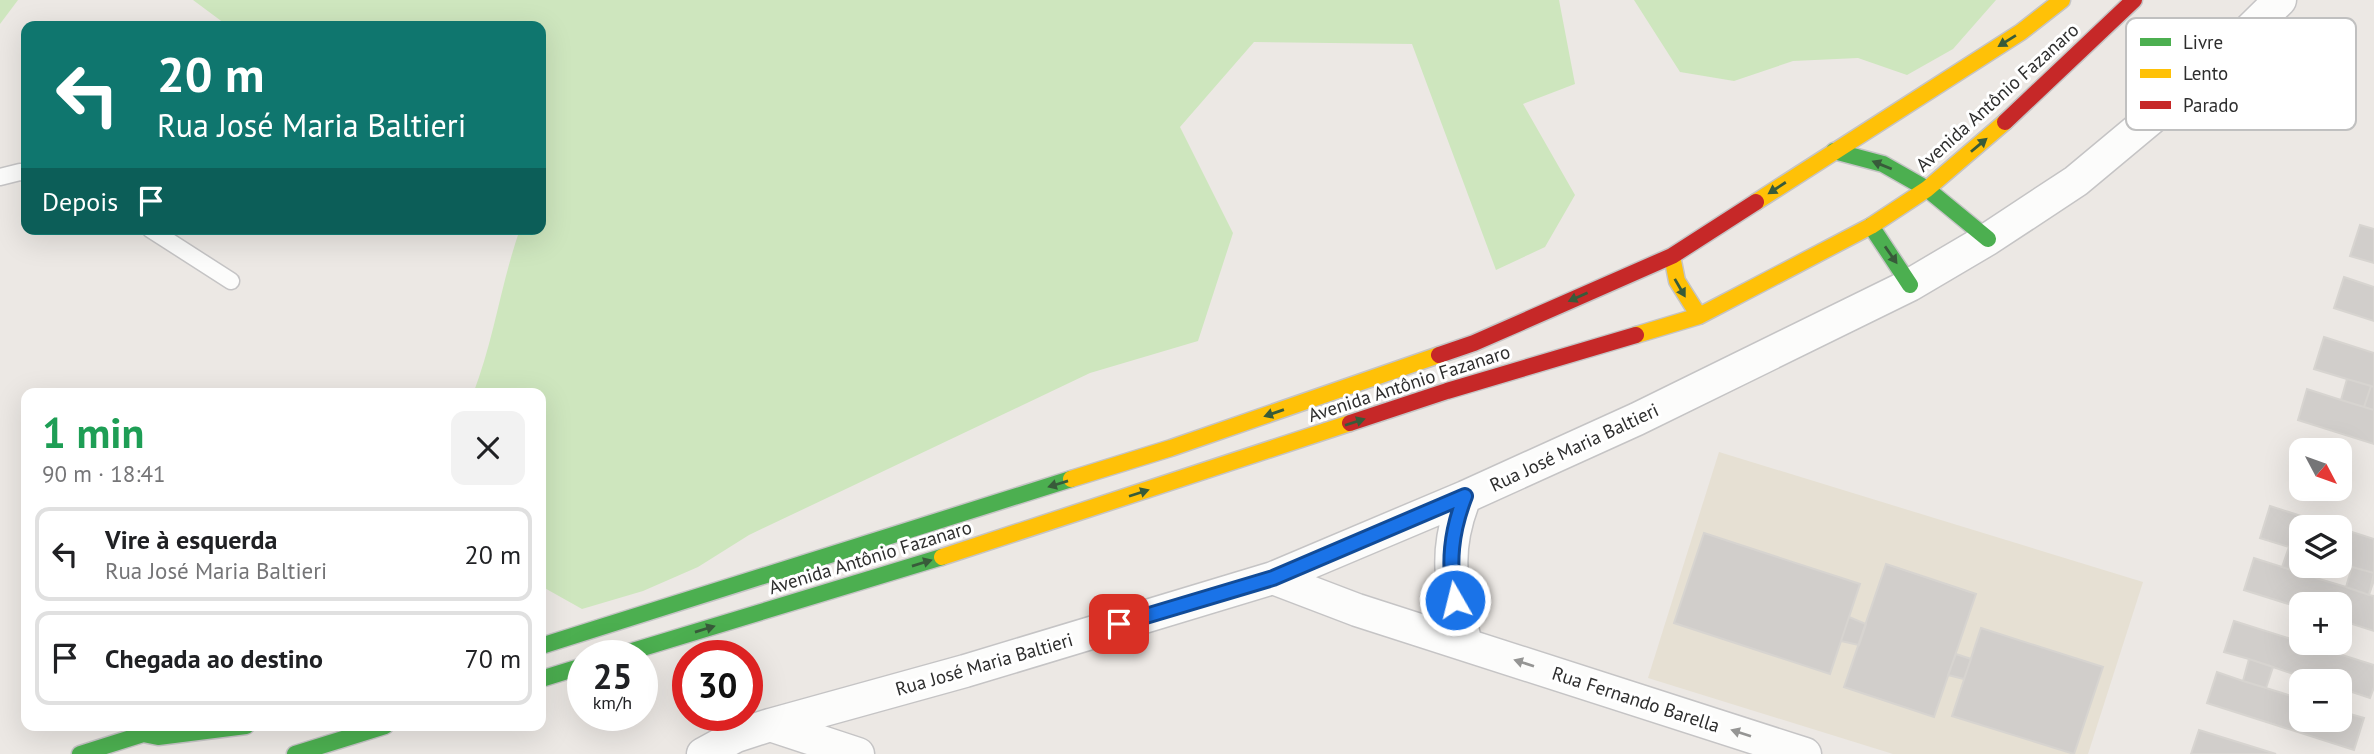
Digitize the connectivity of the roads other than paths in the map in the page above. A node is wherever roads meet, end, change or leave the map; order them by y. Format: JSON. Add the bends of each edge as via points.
{"nodes":[{"id":1,"x":2062,"y":0,"type":"edge"},
{"id":2,"x":2134,"y":0,"type":"edge"},
{"id":3,"x":2280,"y":0,"type":"edge"},
{"id":4,"x":2262,"y":18,"type":"edge"},
{"id":5,"x":2137,"y":130,"type":"edge"},
{"id":6,"x":1834,"y":151,"type":"junction"},
{"id":7,"x":21,"y":172,"type":"edge"},
{"id":8,"x":0,"y":177,"type":"edge"},
{"id":9,"x":1927,"y":188,"type":"junction"},
{"id":10,"x":1871,"y":226,"type":"junction"},
{"id":11,"x":159,"y":235,"type":"edge"},
{"id":12,"x":1987,"y":239,"type":"junction"},
{"id":13,"x":1672,"y":256,"type":"junction"},
{"id":14,"x":231,"y":281,"type":"dead end"},
{"id":15,"x":1910,"y":285,"type":"junction"},
{"id":16,"x":1699,"y":316,"type":"junction"},
{"id":17,"x":1465,"y":496,"type":"junction"},
{"id":18,"x":1273,"y":578,"type":"junction"},
{"id":19,"x":658,"y":643,"type":"edge"},
{"id":20,"x":546,"y":644,"type":"edge"},
{"id":21,"x":1466,"y":644,"type":"junction"},
{"id":22,"x":567,"y":671,"type":"edge"},
{"id":23,"x":546,"y":677,"type":"edge"},
{"id":24,"x":770,"y":725,"type":"junction"},
{"id":25,"x":206,"y":731,"type":"edge"},
{"id":26,"x":369,"y":731,"type":"edge"},
{"id":27,"x":86,"y":753,"type":"edge"},
{"id":28,"x":295,"y":754,"type":"edge"},
{"id":29,"x":703,"y":754,"type":"edge"},
{"id":30,"x":858,"y":754,"type":"edge"},
{"id":31,"x":1805,"y":754,"type":"edge"}],
"edges":[{"from":1,"to":6,"type":"main road","name":"Avenida Antônio Fazanaro","one_way":true,"via":[[2021,32]]},
{"from":9,"to":2,"type":"main road","name":"Avenida Antônio Fazanaro","one_way":true,"via":[[1994,132]]},
{"from":3,"to":4,"type":"street","name":"Rua José Maria Baltieri"},
{"from":5,"to":12,"type":"street","name":"Rua José Maria Baltieri","via":[[2076,181]]},
{"from":9,"to":6,"type":"main road","one_way":true,"via":[[1883,164]]},
{"from":6,"to":13,"type":"main road","name":"Avenida Antônio Fazanaro","one_way":true},
{"from":7,"to":8,"type":"lane"},
{"from":9,"to":10,"type":"main road","name":"Avenida Antônio Fazanaro"},
{"from":9,"to":12,"type":"main road"},
{"from":10,"to":15,"type":"main road","one_way":true},
{"from":10,"to":16,"type":"main road","name":"Avenida Antônio Fazanaro"},
{"from":11,"to":14,"type":"lane"},
{"from":12,"to":15,"type":"street","name":"Rua José Maria Baltieri"},
{"from":13,"to":16,"type":"main road","one_way":true,"via":[[1679,291]]},
{"from":13,"to":20,"type":"main road","name":"Avenida Antônio Fazanaro","one_way":true,"via":[[1474,343],[1223,430]]},
{"from":15,"to":17,"type":"street","name":"Rua José Maria Baltieri","via":[[1637,419]]},
{"from":19,"to":16,"type":"main road","name":"Avenida Antônio Fazanaro","one_way":true,"via":[[969,549],[1447,391]]},
{"from":17,"to":18,"type":"street","name":"Rua José Maria Baltieri"},
{"from":17,"to":21,"type":"street","via":[[1450,560]]},
{"from":18,"to":21,"type":"street","name":"Rua Fernando Barella"},
{"from":18,"to":24,"type":"street","name":"Rua José Maria Baltieri"},
{"from":31,"to":21,"type":"street","name":"Rua Fernando Barella","one_way":true},
{"from":22,"to":23,"type":"main road"},
{"from":24,"to":29,"type":"street","name":"Rua José Maria Baltieri"},
{"from":24,"to":30,"type":"street"},
{"from":25,"to":27,"type":"main road","via":[[158,737],[143,734]]},
{"from":26,"to":28,"type":"main road"}]}
